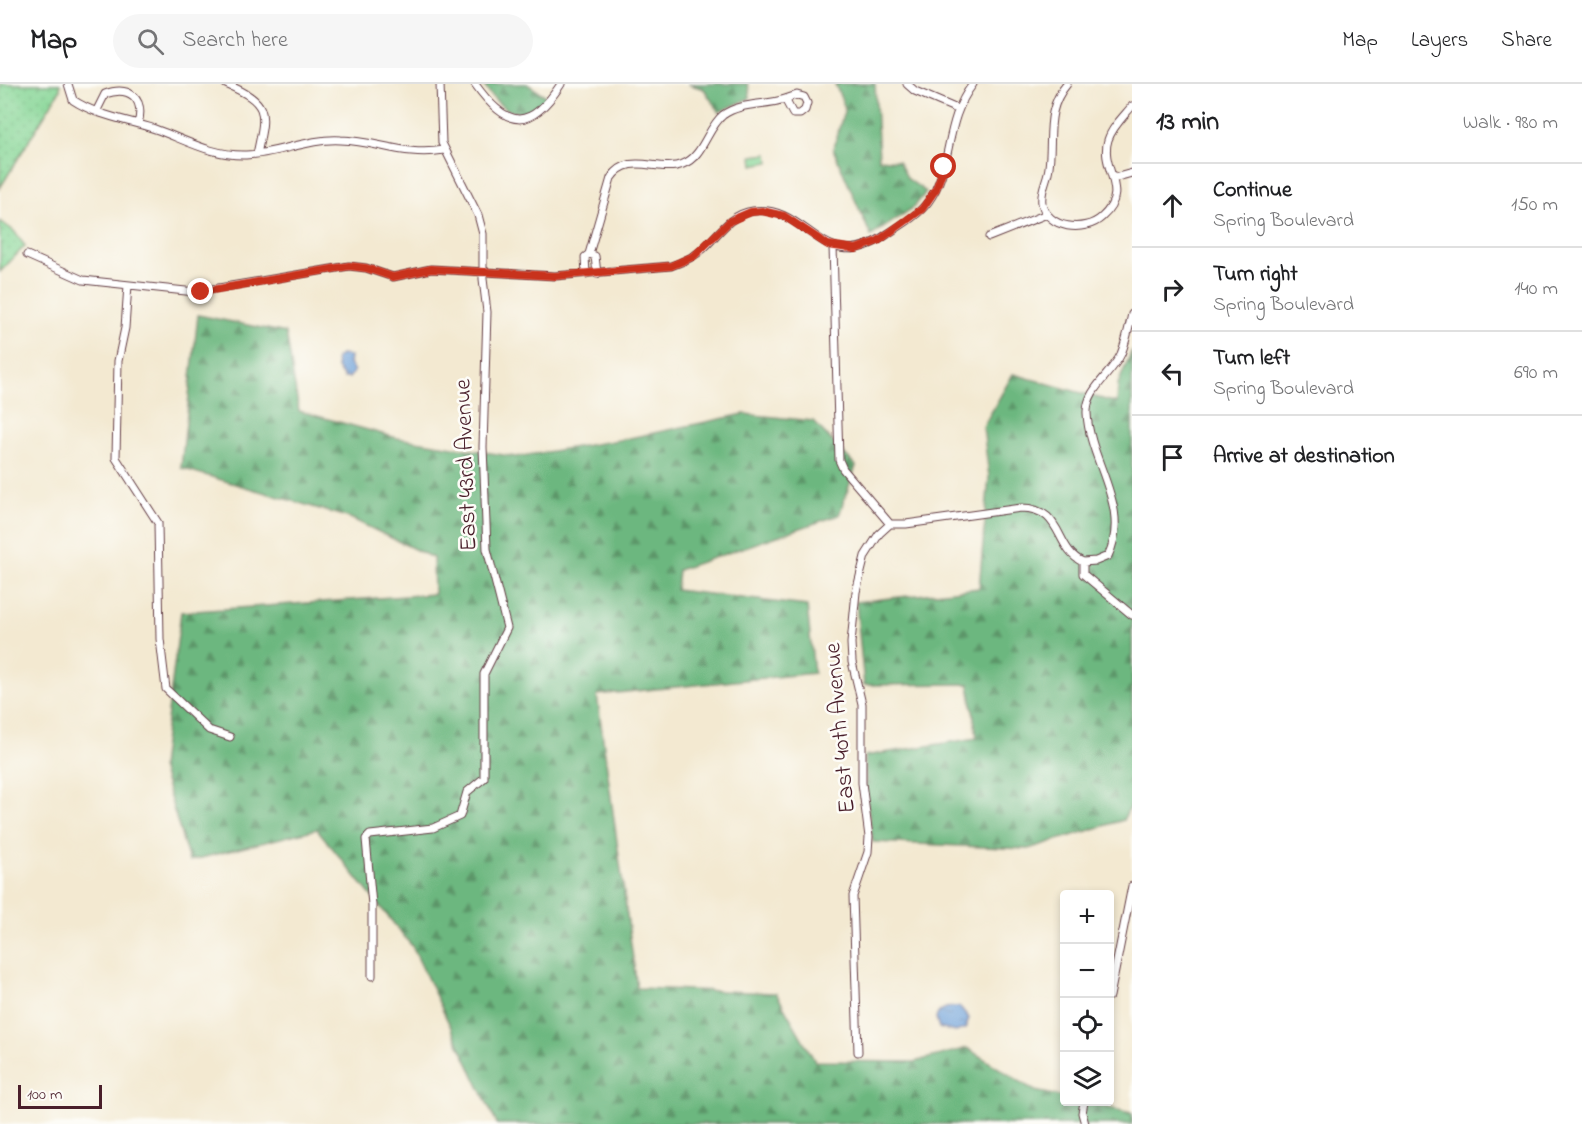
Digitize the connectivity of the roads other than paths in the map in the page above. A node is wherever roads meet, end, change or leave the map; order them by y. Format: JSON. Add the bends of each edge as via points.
{"nodes":[{"id":1,"x":68,"y":84,"type":"edge"},
{"id":2,"x":226,"y":84,"type":"edge"},
{"id":3,"x":441,"y":84,"type":"edge"},
{"id":4,"x":475,"y":84,"type":"edge"},
{"id":5,"x":561,"y":84,"type":"edge"},
{"id":6,"x":907,"y":84,"type":"edge"},
{"id":7,"x":973,"y":84,"type":"edge"},
{"id":8,"x":1067,"y":84,"type":"edge"},
{"id":9,"x":785,"y":99,"type":"dead end"},
{"id":10,"x":1132,"y":106,"type":"edge"},
{"id":11,"x":957,"y":109,"type":"junction"},
{"id":12,"x":96,"y":111,"type":"junction"},
{"id":13,"x":138,"y":124,"type":"junction"},
{"id":14,"x":444,"y":150,"type":"junction"},
{"id":15,"x":256,"y":154,"type":"junction"},
{"id":16,"x":1132,"y":173,"type":"edge"},
{"id":17,"x":1114,"y":178,"type":"junction"},
{"id":18,"x":1047,"y":214,"type":"junction"},
{"id":19,"x":989,"y":237,"type":"dead end"},
{"id":20,"x":833,"y":246,"type":"junction"},
{"id":21,"x":589,"y":254,"type":"junction"},
{"id":22,"x":27,"y":255,"type":"dead end"},
{"id":23,"x":483,"y":271,"type":"junction"},
{"id":24,"x":586,"y":274,"type":"junction"},
{"id":25,"x":597,"y":274,"type":"junction"},
{"id":26,"x":128,"y":285,"type":"junction"},
{"id":27,"x":1132,"y":314,"type":"edge"},
{"id":28,"x":882,"y":517,"type":"junction"},
{"id":29,"x":890,"y":524,"type":"junction"},
{"id":30,"x":882,"y":531,"type":"junction"},
{"id":31,"x":1083,"y":562,"type":"junction"},
{"id":32,"x":1132,"y":615,"type":"edge"},
{"id":33,"x":230,"y":737,"type":"dead end"},
{"id":34,"x":1132,"y":886,"type":"edge"},
{"id":35,"x":372,"y":976,"type":"dead end"},
{"id":36,"x":1114,"y":976,"type":"edge"},
{"id":37,"x":858,"y":1052,"type":"dead end"},
{"id":38,"x":1083,"y":1106,"type":"edge"},
{"id":39,"x":1085,"y":1124,"type":"edge"}],
"edges":[{"from":1,"to":12,"type":"street","via":[[73,100]]},
{"from":2,"to":15,"type":"street","via":[[263,111]]},
{"from":3,"to":14,"type":"street","name":"East 43rd Avenue","via":[[440,132]]},
{"from":4,"to":5,"type":"street","via":[[498,112],[519,118],[540,112]]},
{"from":6,"to":11,"type":"street"},
{"from":7,"to":11,"type":"street"},
{"from":8,"to":18,"type":"street","via":[[1051,114],[1050,166],[1042,198]]},
{"from":9,"to":21,"type":"street","via":[[768,105],[746,105],[728,113],[714,124],[693,157],[682,165],[622,166],[611,178]]},
{"from":10,"to":17,"type":"street","via":[[1108,140],[1108,162]]},
{"from":11,"to":20,"type":"street","via":[[944,167],[936,189],[922,209],[868,246]]},
{"from":12,"to":13,"type":"street"},
{"from":12,"to":13,"type":"street","via":[[105,94],[128,93],[139,102]]},
{"from":13,"to":15,"type":"street","via":[[210,151]]},
{"from":14,"to":15,"type":"street","via":[[416,153],[339,140],[313,141]]},
{"from":14,"to":23,"type":"street","name":"East 43rd Avenue","via":[[482,225]]},
{"from":16,"to":17,"type":"street"},
{"from":17,"to":18,"type":"street","via":[[1114,199],[1096,221],[1070,226]]},
{"from":18,"to":19,"type":"street"},
{"from":20,"to":25,"type":"street","via":[[784,216],[751,212],[730,221],[704,248],[682,262]]},
{"from":20,"to":28,"type":"street","via":[[839,460]]},
{"from":21,"to":24,"type":"street","via":[[585,258]]},
{"from":21,"to":25,"type":"street","via":[[595,256]]},
{"from":22,"to":26,"type":"street","via":[[77,278]]},
{"from":23,"to":24,"type":"street"},
{"from":23,"to":26,"type":"street","via":[[431,269],[393,277],[349,266],[201,292]]},
{"from":23,"to":35,"type":"street","name":"East 43rd Avenue","via":[[487,312],[483,447],[487,549],[507,628],[484,674],[484,778],[467,792],[463,811],[456,819],[433,828],[370,835],[366,839],[372,905]]},
{"from":24,"to":25,"type":"street"},
{"from":26,"to":33,"type":"street","via":[[118,361],[116,458],[152,510],[159,529],[160,639],[166,688],[209,730]]},
{"from":27,"to":31,"type":"street","via":[[1121,355],[1092,393],[1087,406],[1095,444],[1119,501],[1119,532],[1108,556]]},
{"from":28,"to":29,"type":"street"},
{"from":28,"to":30,"type":"street"},
{"from":29,"to":30,"type":"street","name":"East 40th Avenue"},
{"from":29,"to":31,"type":"street","via":[[1034,508],[1043,511],[1075,558]]},
{"from":30,"to":37,"type":"street","name":"East 40th Avenue","via":[[861,569],[851,644],[862,704],[862,783],[869,842],[853,896]]},
{"from":31,"to":32,"type":"street","via":[[1083,574]]},
{"from":34,"to":36,"type":"street"},
{"from":38,"to":39,"type":"street"}]}
